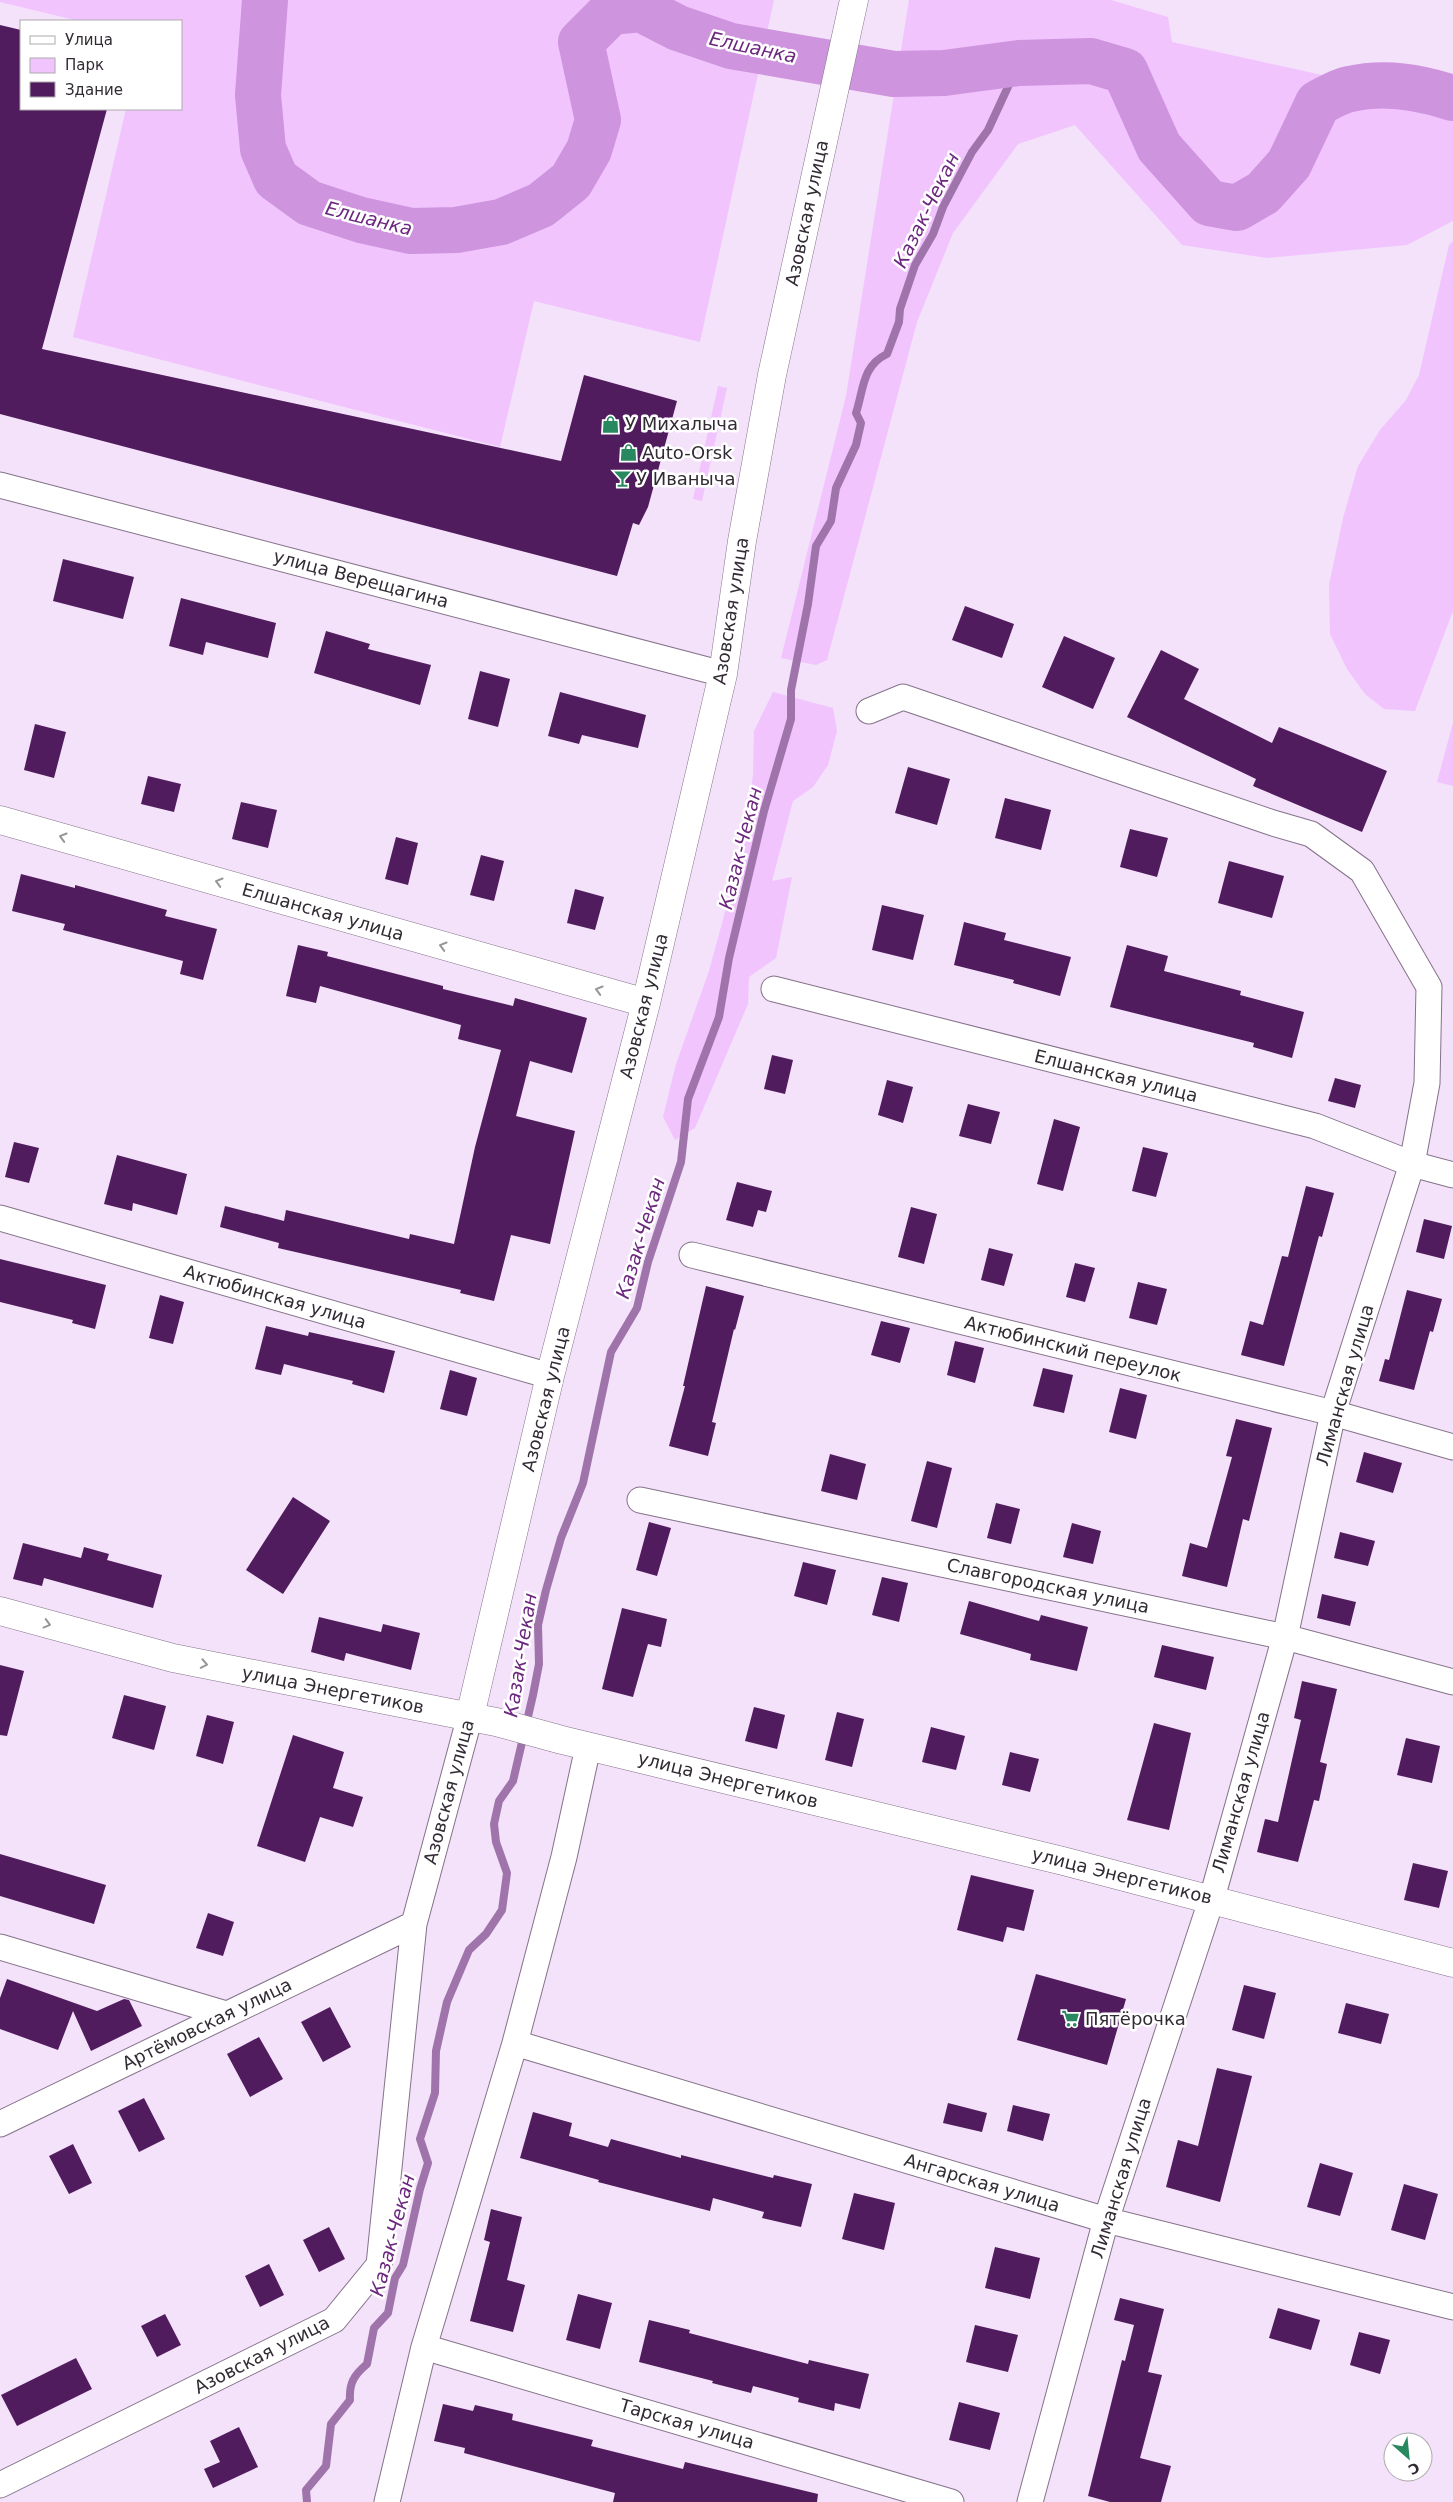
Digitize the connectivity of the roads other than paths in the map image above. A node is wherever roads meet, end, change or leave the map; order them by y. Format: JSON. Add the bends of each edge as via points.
{"nodes":[{"id":1,"x":854,"y":0,"type":"edge"},
{"id":2,"x":0,"y":485,"type":"edge"},
{"id":3,"x":723,"y":674,"type":"junction"},
{"id":4,"x":869,"y":711,"type":"dead end"},
{"id":5,"x":0,"y":820,"type":"edge"},
{"id":6,"x":774,"y":989,"type":"dead end"},
{"id":7,"x":646,"y":1004,"type":"junction"},
{"id":8,"x":1412,"y":1164,"type":"junction"},
{"id":9,"x":1453,"y":1175,"type":"edge"},
{"id":10,"x":0,"y":1218,"type":"edge"},
{"id":11,"x":692,"y":1255,"type":"dead end"},
{"id":12,"x":550,"y":1376,"type":"junction"},
{"id":13,"x":1333,"y":1413,"type":"junction"},
{"id":14,"x":1453,"y":1447,"type":"edge"},
{"id":15,"x":640,"y":1500,"type":"dead end"},
{"id":16,"x":0,"y":1611,"type":"edge"},
{"id":17,"x":1285,"y":1637,"type":"junction"},
{"id":18,"x":1453,"y":1682,"type":"edge"},
{"id":19,"x":470,"y":1716,"type":"junction"},
{"id":20,"x":575,"y":1743,"type":"junction"},
{"id":21,"x":1212,"y":1898,"type":"junction"},
{"id":22,"x":414,"y":1924,"type":"junction"},
{"id":23,"x":0,"y":1947,"type":"edge"},
{"id":24,"x":1453,"y":1963,"type":"edge"},
{"id":25,"x":226,"y":2014,"type":"junction"},
{"id":26,"x":515,"y":2043,"type":"junction"},
{"id":27,"x":0,"y":2124,"type":"edge"},
{"id":28,"x":1106,"y":2220,"type":"junction"},
{"id":29,"x":1453,"y":2307,"type":"edge"},
{"id":30,"x":424,"y":2346,"type":"junction"},
{"id":31,"x":0,"y":2485,"type":"edge"},
{"id":32,"x":387,"y":2502,"type":"edge"},
{"id":33,"x":951,"y":2502,"type":"edge"},
{"id":34,"x":1030,"y":2502,"type":"edge"}],
"edges":[{"from":1,"to":3,"type":"main road","name":"Азовская улица","via":[[772,375],[742,541]]},
{"from":2,"to":3,"type":"street","name":"улица Верещагина"},
{"from":3,"to":7,"type":"main road","name":"Азовская улица"},
{"from":4,"to":8,"type":"street","name":"Лиманская улица","via":[[903,697],[1311,834],[1362,871],[1429,987],[1427,1084]]},
{"from":7,"to":5,"type":"main road","name":"Елшанская улица","one_way":true},
{"from":6,"to":8,"type":"street","name":"Елшанская улица","via":[[1316,1126]]},
{"from":7,"to":12,"type":"main road","name":"Азовская улица"},
{"from":8,"to":9,"type":"street","name":"Елшанская улица"},
{"from":8,"to":13,"type":"street","name":"Лиманская улица"},
{"from":10,"to":12,"type":"street","name":"Актюбинская улица"},
{"from":11,"to":13,"type":"street","name":"Актюбинский переулок"},
{"from":12,"to":19,"type":"main road","name":"Азовская улица"},
{"from":13,"to":14,"type":"street","name":"Актюбинский переулок"},
{"from":13,"to":17,"type":"street","name":"Лиманская улица"},
{"from":15,"to":17,"type":"street","name":"Славгородская улица"},
{"from":16,"to":19,"type":"main road","name":"улица Энергетиков","one_way":true,"via":[[173,1658]]},
{"from":17,"to":18,"type":"street","name":"Славгородская улица"},
{"from":17,"to":21,"type":"street","name":"Лиманская улица"},
{"from":19,"to":20,"type":"main road","name":"улица Энергетиков"},
{"from":19,"to":22,"type":"street","name":"Азовская улица"},
{"from":20,"to":21,"type":"main road","name":"улица Энергетиков"},
{"from":20,"to":26,"type":"street","via":[[564,1857]]},
{"from":21,"to":24,"type":"main road","name":"улица Энергетиков"},
{"from":21,"to":28,"type":"street","name":"Лиманская улица"},
{"from":22,"to":25,"type":"street","name":"Артёмовская улица"},
{"from":22,"to":31,"type":"street","name":"Азовская улица","via":[[379,2265],[334,2320]]},
{"from":23,"to":25,"type":"street"},
{"from":25,"to":27,"type":"street","name":"Артёмовская улица"},
{"from":26,"to":28,"type":"street","name":"Ангарская улица"},
{"from":26,"to":30,"type":"street"},
{"from":28,"to":29,"type":"street","name":"Ангарская улица"},
{"from":28,"to":34,"type":"street","name":"Лиманская улица"},
{"from":30,"to":32,"type":"street"},
{"from":30,"to":33,"type":"street","name":"Тарская улица"}]}
